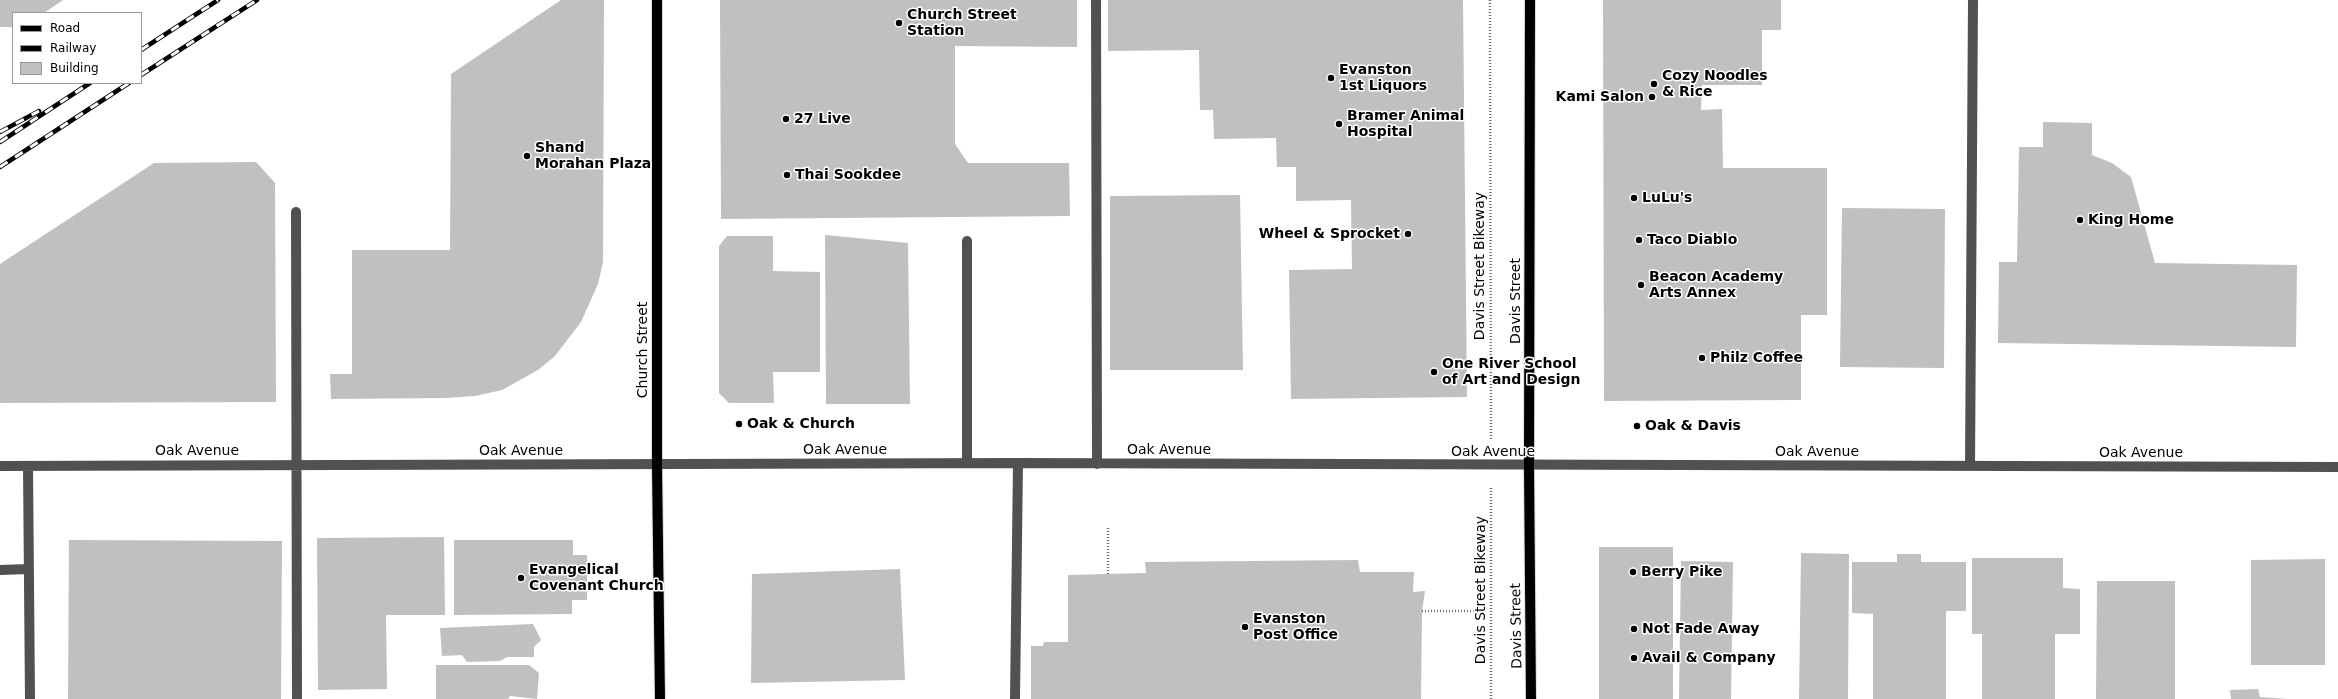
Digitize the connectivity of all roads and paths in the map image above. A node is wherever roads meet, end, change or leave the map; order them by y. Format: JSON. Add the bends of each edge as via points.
{"nodes":[{"id":1,"x":656,"y":0,"type":"edge"},
{"id":2,"x":1096,"y":0,"type":"edge"},
{"id":3,"x":1490,"y":0,"type":"edge"},
{"id":4,"x":1530,"y":0,"type":"edge"},
{"id":5,"x":1973,"y":0,"type":"edge"},
{"id":6,"x":296,"y":212,"type":"dead end"},
{"id":7,"x":967,"y":241,"type":"dead end"},
{"id":8,"x":967,"y":464,"type":"junction"},
{"id":9,"x":1018,"y":464,"type":"junction"},
{"id":10,"x":1097,"y":464,"type":"junction"},
{"id":11,"x":297,"y":465,"type":"junction"},
{"id":12,"x":0,"y":466,"type":"edge"},
{"id":13,"x":28,"y":466,"type":"junction"},
{"id":14,"x":657,"y":466,"type":"junction"},
{"id":15,"x":1491,"y":466,"type":"junction"},
{"id":16,"x":1529,"y":466,"type":"junction"},
{"id":17,"x":1970,"y":466,"type":"junction"},
{"id":18,"x":2338,"y":467,"type":"edge"},
{"id":19,"x":1108,"y":528,"type":"dead end"},
{"id":20,"x":28,"y":569,"type":"junction"},
{"id":21,"x":0,"y":570,"type":"edge"},
{"id":22,"x":1108,"y":574,"type":"dead end"},
{"id":23,"x":1422,"y":611,"type":"dead end"},
{"id":24,"x":1474,"y":611,"type":"dead end"},
{"id":25,"x":30,"y":699,"type":"edge"},
{"id":26,"x":297,"y":699,"type":"edge"},
{"id":27,"x":660,"y":699,"type":"edge"},
{"id":28,"x":1015,"y":699,"type":"edge"},
{"id":29,"x":1491,"y":699,"type":"edge"},
{"id":30,"x":1531,"y":699,"type":"edge"}],
"edges":[{"from":1,"to":14,"type":"main road","name":"Church Street"},
{"from":2,"to":10,"type":"street"},
{"from":3,"to":15,"type":"path","name":"Davis Street Bikeway"},
{"from":4,"to":16,"type":"main road","name":"Davis Street"},
{"from":5,"to":17,"type":"street"},
{"from":6,"to":11,"type":"street"},
{"from":7,"to":8,"type":"street"},
{"from":8,"to":9,"type":"street","name":"Oak Avenue"},
{"from":8,"to":14,"type":"street","name":"Oak Avenue"},
{"from":9,"to":10,"type":"street","name":"Oak Avenue"},
{"from":9,"to":28,"type":"street"},
{"from":10,"to":15,"type":"street","name":"Oak Avenue"},
{"from":11,"to":13,"type":"street","name":"Oak Avenue"},
{"from":11,"to":14,"type":"street","name":"Oak Avenue"},
{"from":11,"to":26,"type":"street"},
{"from":12,"to":13,"type":"street","name":"Oak Avenue"},
{"from":13,"to":20,"type":"street"},
{"from":14,"to":27,"type":"main road","name":"Church Street"},
{"from":15,"to":16,"type":"street","name":"Oak Avenue"},
{"from":15,"to":29,"type":"path","name":"Davis Street Bikeway"},
{"from":16,"to":17,"type":"street","name":"Oak Avenue"},
{"from":16,"to":30,"type":"main road","name":"Davis Street"},
{"from":17,"to":18,"type":"street","name":"Oak Avenue"},
{"from":19,"to":22,"type":"path"},
{"from":20,"to":21,"type":"street"},
{"from":20,"to":25,"type":"street"},
{"from":23,"to":24,"type":"path"}]}
